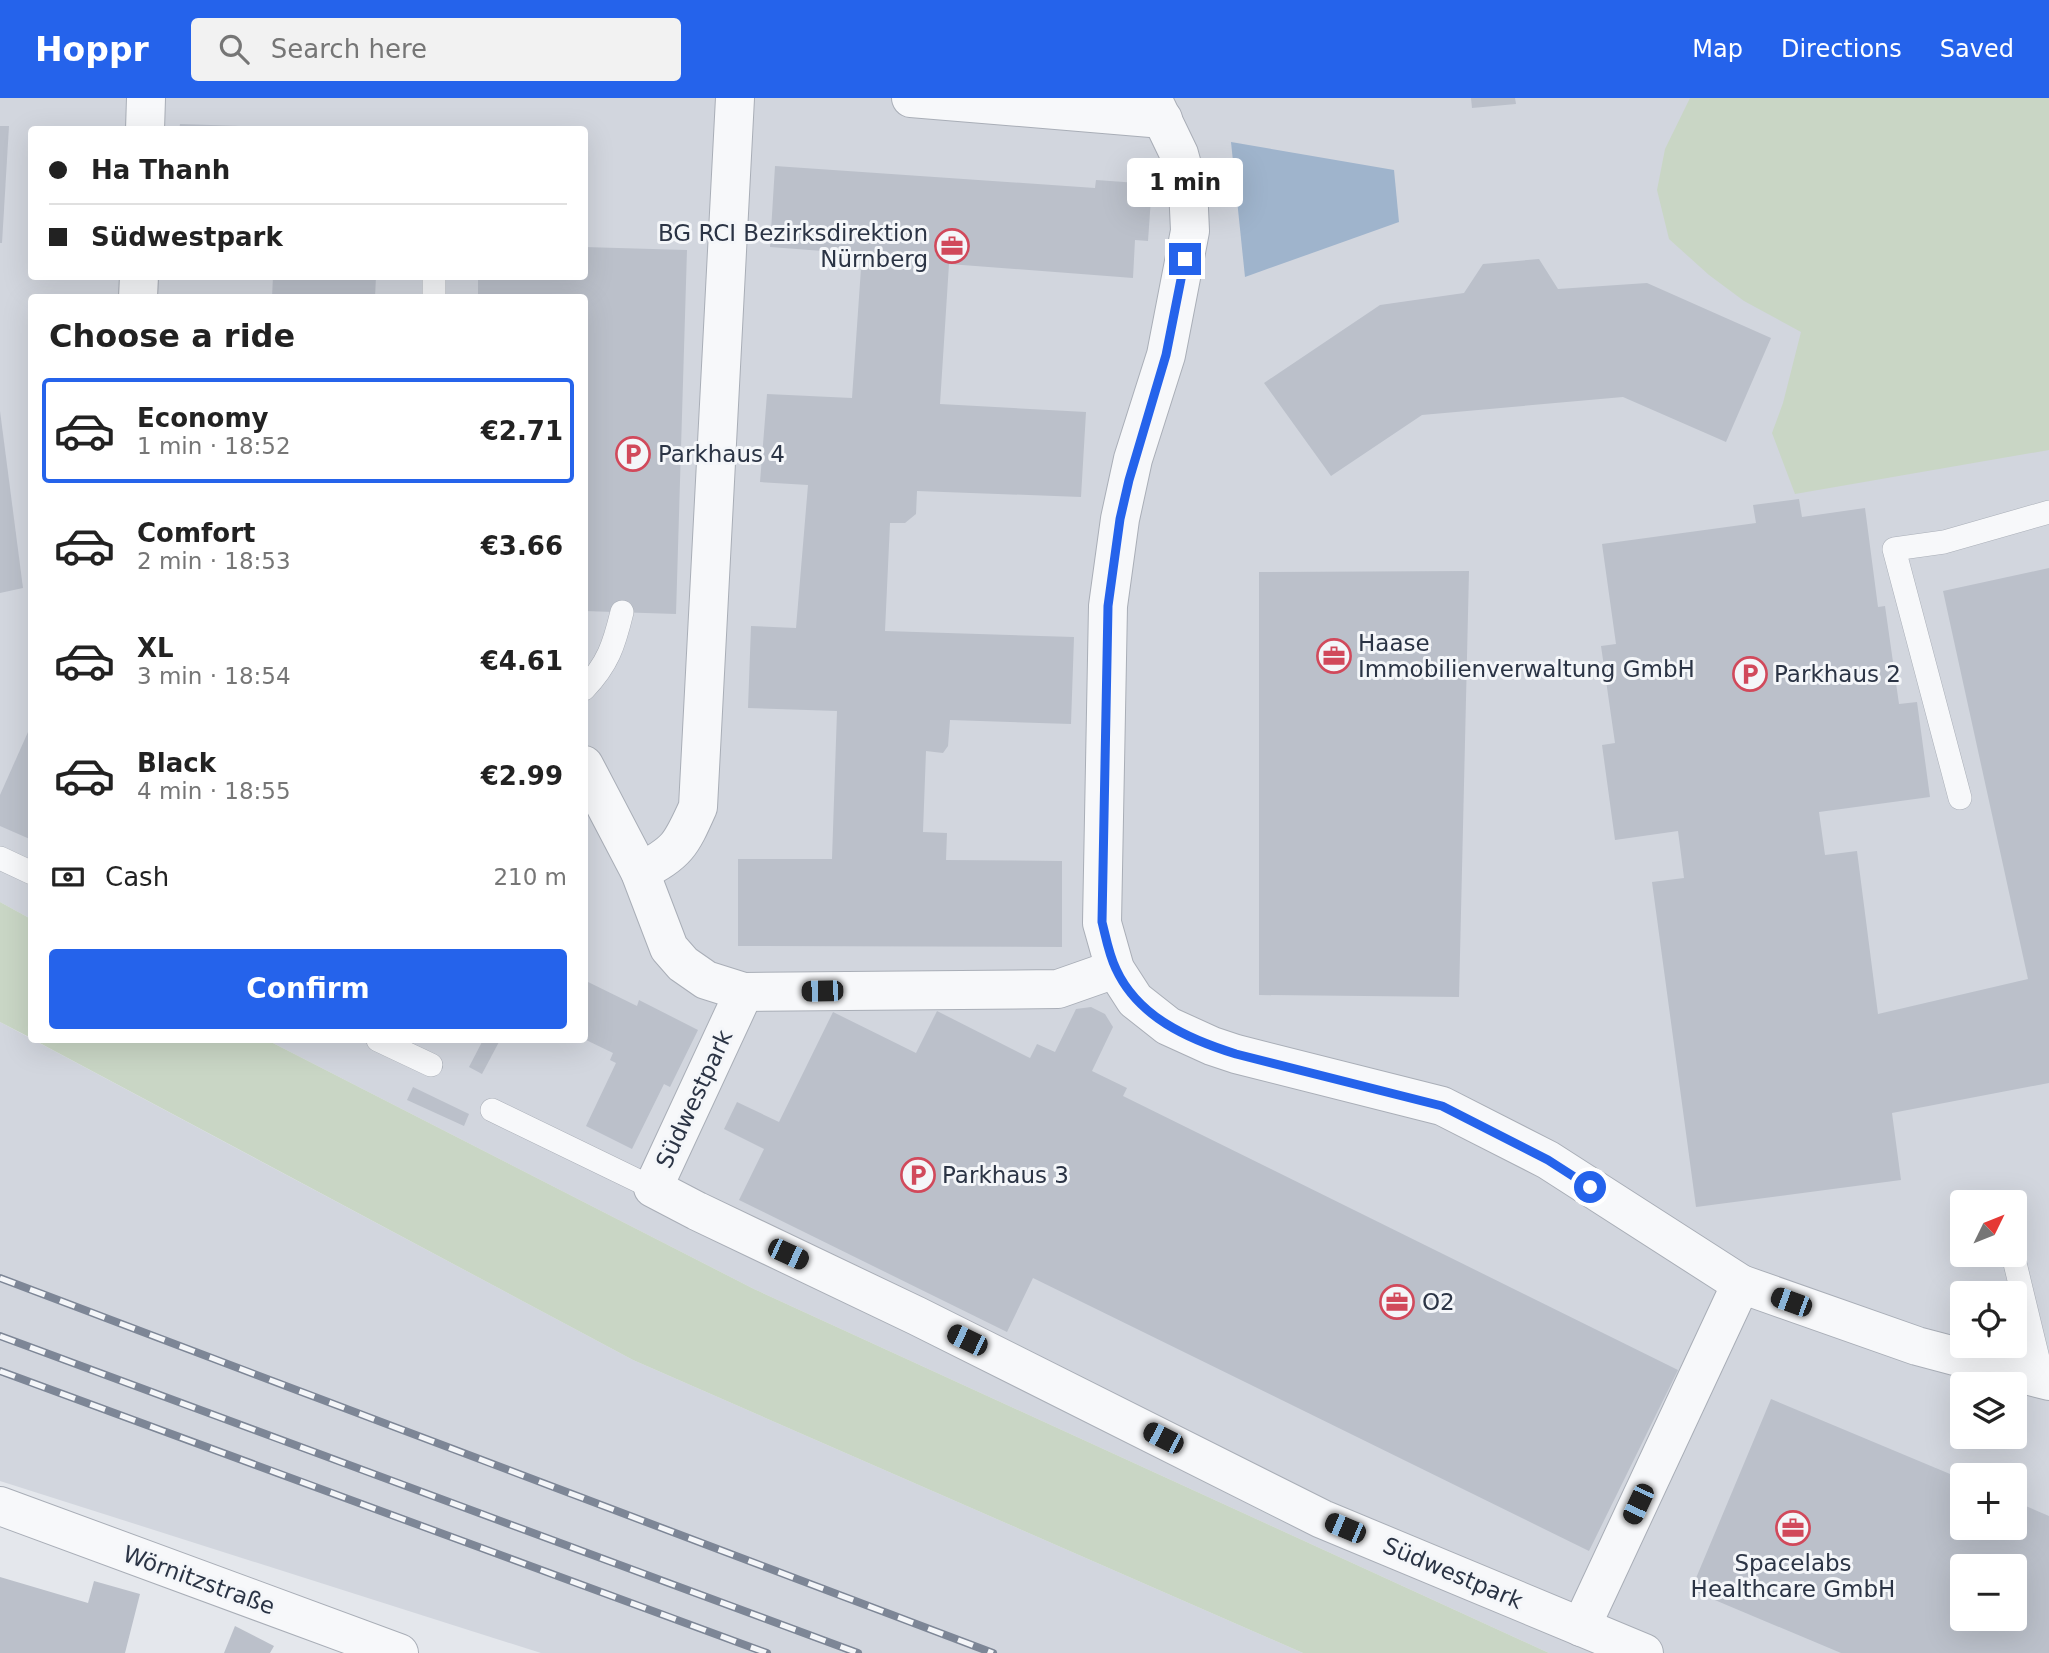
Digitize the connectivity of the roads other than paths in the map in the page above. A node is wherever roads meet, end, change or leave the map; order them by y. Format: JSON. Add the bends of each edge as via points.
{"nodes":[{"id":1,"x":146,"y":98,"type":"edge"},
{"id":2,"x":735,"y":98,"type":"edge"},
{"id":3,"x":911,"y":98,"type":"edge"},
{"id":4,"x":1158,"y":109,"type":"edge"},
{"id":5,"x":145,"y":126,"type":"edge"},
{"id":6,"x":2049,"y":512,"type":"edge"},
{"id":7,"x":622,"y":612,"type":"dead end"},
{"id":8,"x":588,"y":685,"type":"edge"},
{"id":9,"x":588,"y":773,"type":"edge"},
{"id":10,"x":1960,"y":798,"type":"dead end"},
{"id":11,"x":0,"y":858,"type":"edge"},
{"id":12,"x":28,"y":871,"type":"edge"},
{"id":13,"x":640,"y":872,"type":"junction"},
{"id":14,"x":1115,"y":969,"type":"junction"},
{"id":15,"x":744,"y":992,"type":"junction"},
{"id":16,"x":385,"y":1043,"type":"edge"},
{"id":17,"x":431,"y":1065,"type":"dead end"},
{"id":18,"x":492,"y":1110,"type":"dead end"},
{"id":19,"x":653,"y":1188,"type":"junction"},
{"id":20,"x":2016,"y":1267,"type":"edge"},
{"id":21,"x":1741,"y":1284,"type":"junction"},
{"id":22,"x":2046,"y":1380,"type":"edge"},
{"id":23,"x":0,"y":1506,"type":"edge"},
{"id":24,"x":1580,"y":1627,"type":"junction"},
{"id":25,"x":399,"y":1653,"type":"edge"},
{"id":26,"x":1644,"y":1653,"type":"edge"}],
"edges":[{"from":1,"to":5,"type":"street"},
{"from":2,"to":13,"type":"street","via":[[698,807],[681,844]]},
{"from":3,"to":4,"type":"street"},
{"from":4,"to":14,"type":"street","via":[[1188,187],[1190,231],[1166,355],[1120,519],[1108,606],[1102,922]]},
{"from":6,"to":10,"type":"lane","via":[[1944,542],[1887,549]]},
{"from":7,"to":8,"type":"lane","via":[[613,649]]},
{"from":9,"to":13,"type":"street"},
{"from":11,"to":12,"type":"lane"},
{"from":13,"to":15,"type":"street","via":[[669,948],[706,981]]},
{"from":14,"to":15,"type":"street","via":[[1059,989]]},
{"from":14,"to":21,"type":"street","via":[[1135,1000],[1168,1026],[1236,1054],[1442,1106],[1548,1160]]},
{"from":15,"to":19,"type":"street","name":"Südwestpark"},
{"from":16,"to":17,"type":"lane"},
{"from":18,"to":19,"type":"lane"},
{"from":19,"to":24,"type":"street","name":"Südwestpark","via":[[1322,1519]]},
{"from":20,"to":22,"type":"lane"},
{"from":21,"to":22,"type":"street","via":[[1917,1346]]},
{"from":21,"to":24,"type":"street"},
{"from":23,"to":25,"type":"street","name":"Wörnitzstraße"},
{"from":24,"to":26,"type":"street","name":"Südwestpark"}]}
